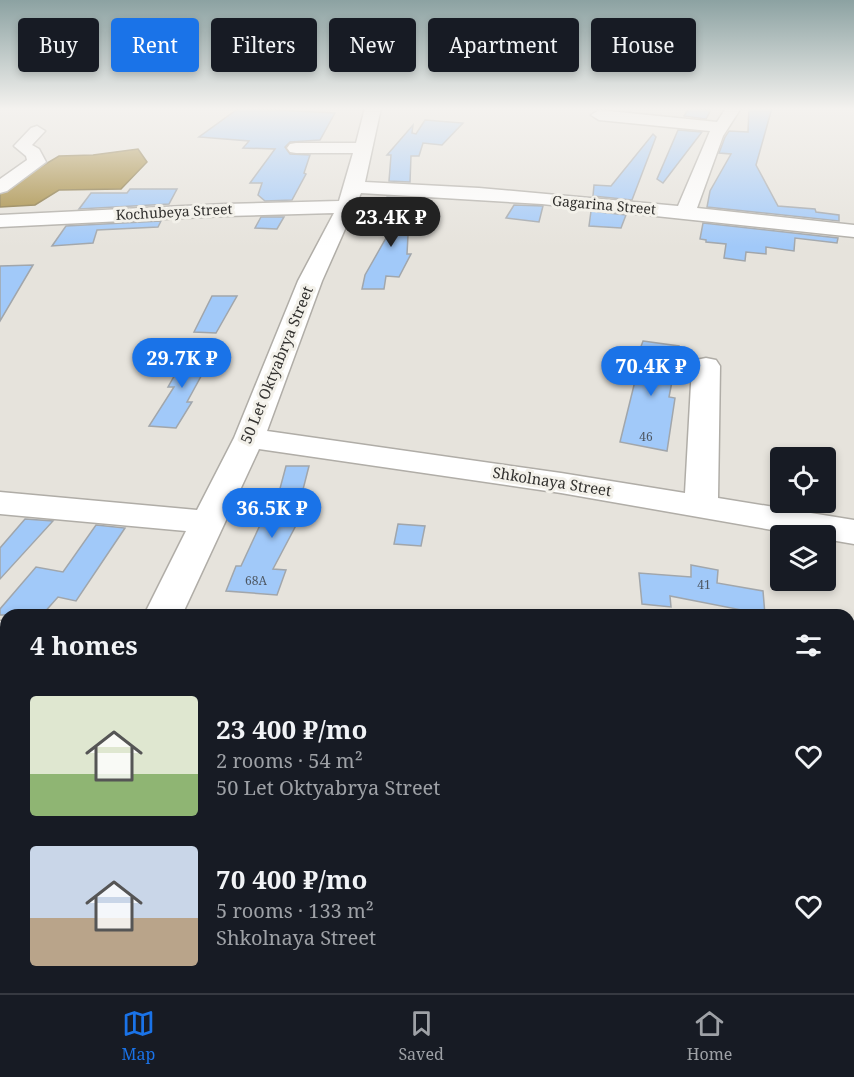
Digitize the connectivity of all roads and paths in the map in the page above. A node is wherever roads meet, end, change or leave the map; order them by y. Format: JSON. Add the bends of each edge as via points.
{"nodes":[{"id":1,"x":34,"y":154,"type":"edge"},
{"id":2,"x":361,"y":154,"type":"edge"},
{"id":3,"x":708,"y":154,"type":"edge"},
{"id":4,"x":0,"y":187,"type":"edge"},
{"id":5,"x":351,"y":197,"type":"junction"},
{"id":6,"x":685,"y":213,"type":"junction"},
{"id":7,"x":0,"y":221,"type":"edge"},
{"id":8,"x":854,"y":231,"type":"edge"},
{"id":9,"x":706,"y":366,"type":"dead end"},
{"id":10,"x":249,"y":438,"type":"junction"},
{"id":11,"x":0,"y":503,"type":"edge"},
{"id":12,"x":701,"y":507,"type":"junction"},
{"id":13,"x":208,"y":522,"type":"junction"},
{"id":14,"x":854,"y":532,"type":"edge"},
{"id":15,"x":166,"y":609,"type":"edge"}],
"edges":[{"from":1,"to":4,"type":"street","via":[[37,162]]},
{"from":2,"to":5,"type":"street","name":"50 Let Oktyabrya Street"},
{"from":3,"to":6,"type":"street"},
{"from":5,"to":6,"type":"street","name":"Gagarina Street","via":[[413,189]]},
{"from":5,"to":7,"type":"street","name":"Kochubeya Street","via":[[225,210]]},
{"from":5,"to":10,"type":"street","name":"50 Let Oktyabrya Street","via":[[310,281]]},
{"from":6,"to":8,"type":"street","name":"Gagarina Street"},
{"from":9,"to":12,"type":"street"},
{"from":10,"to":12,"type":"street","name":"Shkolnaya Street"},
{"from":10,"to":13,"type":"street","name":"50 Let Oktyabrya Street"},
{"from":11,"to":13,"type":"street"},
{"from":12,"to":14,"type":"street","name":"Shkolnaya Street"},
{"from":13,"to":15,"type":"street","name":"50 Let Oktyabrya Street"}]}
